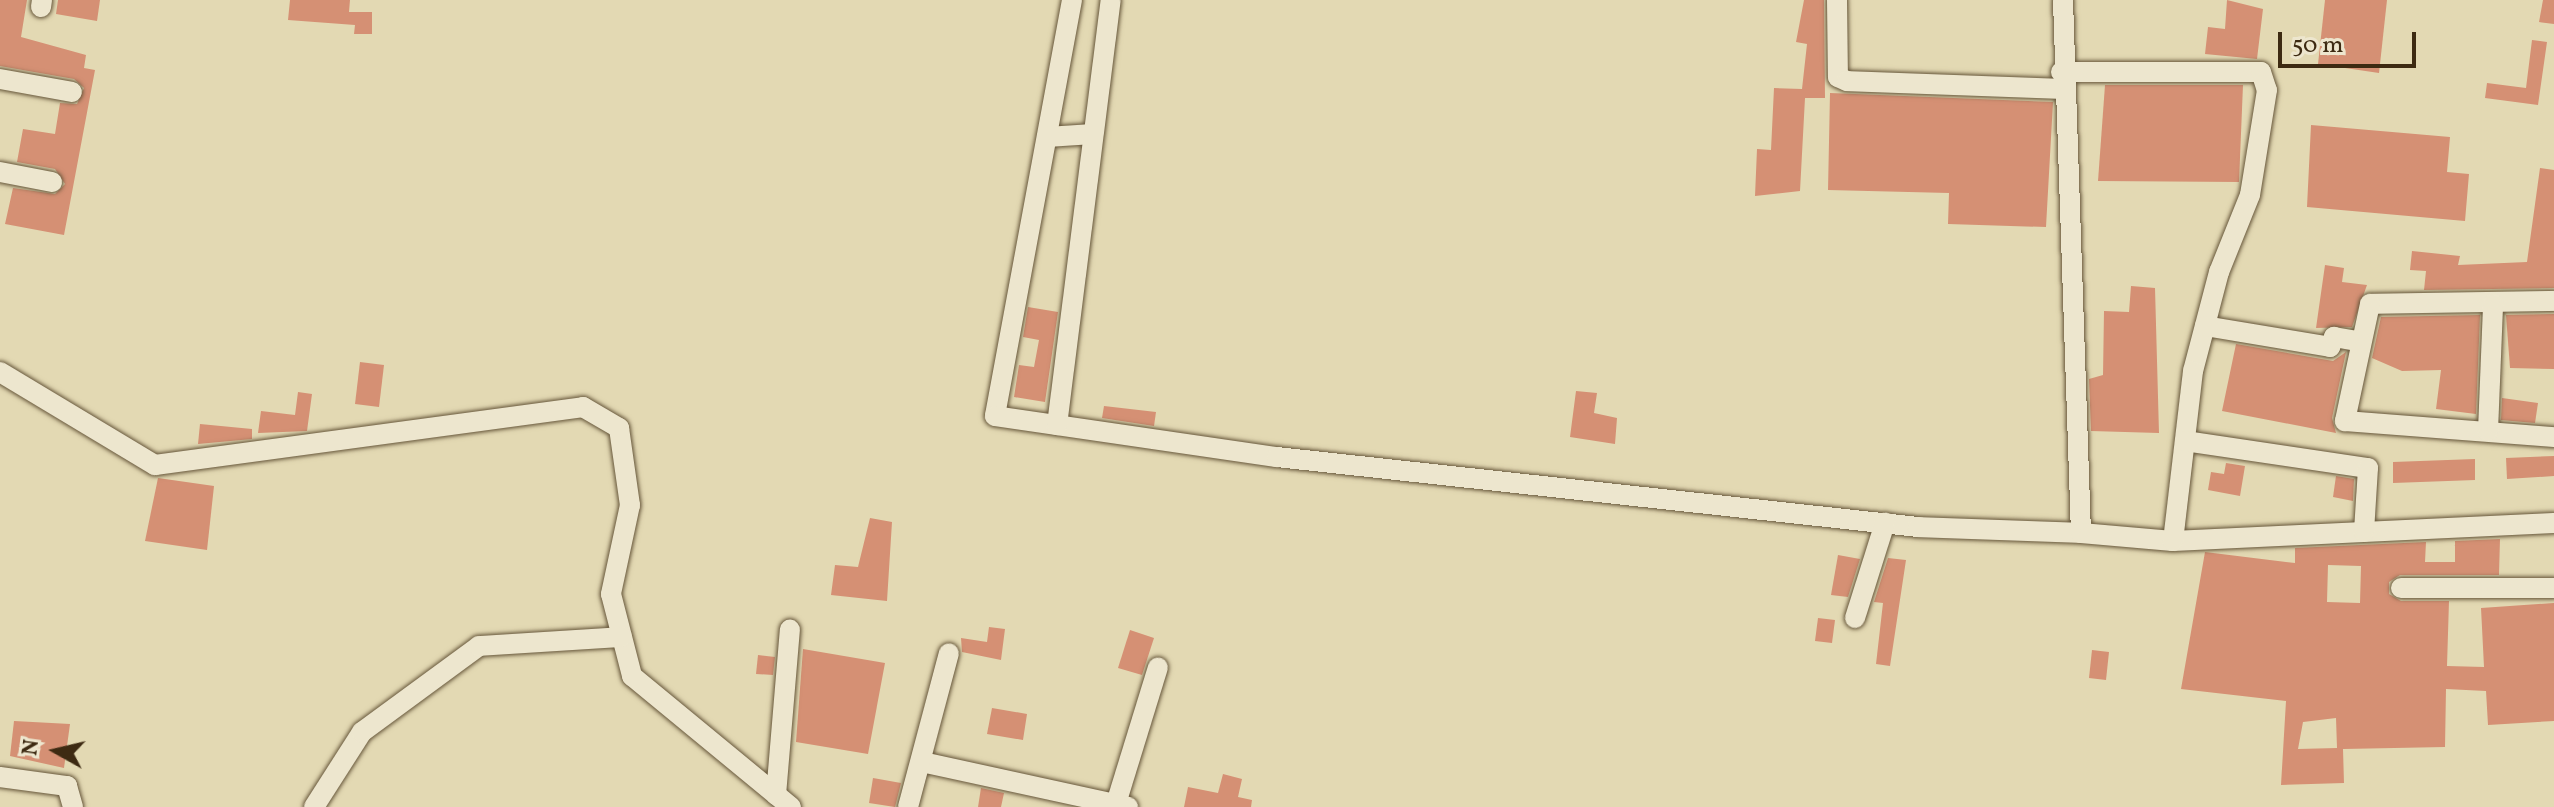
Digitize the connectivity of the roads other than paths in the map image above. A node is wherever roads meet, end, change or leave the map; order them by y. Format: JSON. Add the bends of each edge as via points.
{"nodes":[{"id":1,"x":1072,"y":0,"type":"edge"},
{"id":2,"x":1111,"y":0,"type":"edge"},
{"id":3,"x":1837,"y":0,"type":"edge"},
{"id":4,"x":2063,"y":0,"type":"edge"},
{"id":5,"x":0,"y":79,"type":"edge"},
{"id":6,"x":2061,"y":80,"type":"junction"},
{"id":7,"x":72,"y":92,"type":"dead end"},
{"id":8,"x":1093,"y":134,"type":"junction"},
{"id":9,"x":1047,"y":137,"type":"junction"},
{"id":10,"x":0,"y":172,"type":"edge"},
{"id":11,"x":52,"y":182,"type":"dead end"},
{"id":12,"x":2554,"y":301,"type":"edge"},
{"id":13,"x":2493,"y":304,"type":"junction"},
{"id":14,"x":2205,"y":326,"type":"junction"},
{"id":15,"x":2361,"y":342,"type":"junction"},
{"id":16,"x":0,"y":372,"type":"edge"},
{"id":17,"x":1057,"y":425,"type":"junction"},
{"id":18,"x":2488,"y":431,"type":"junction"},
{"id":19,"x":2554,"y":437,"type":"edge"},
{"id":20,"x":2185,"y":441,"type":"junction"},
{"id":21,"x":1885,"y":523,"type":"junction"},
{"id":22,"x":2554,"y":523,"type":"edge"},
{"id":23,"x":2364,"y":532,"type":"junction"},
{"id":24,"x":2081,"y":533,"type":"junction"},
{"id":25,"x":2173,"y":541,"type":"junction"},
{"id":26,"x":2401,"y":588,"type":"dead end"},
{"id":27,"x":2554,"y":588,"type":"edge"},
{"id":28,"x":1855,"y":618,"type":"dead end"},
{"id":29,"x":790,"y":630,"type":"dead end"},
{"id":30,"x":622,"y":637,"type":"junction"},
{"id":31,"x":949,"y":653,"type":"dead end"},
{"id":32,"x":1158,"y":667,"type":"dead end"},
{"id":33,"x":922,"y":762,"type":"junction"},
{"id":34,"x":0,"y":777,"type":"edge"},
{"id":35,"x":783,"y":801,"type":"edge"},
{"id":36,"x":1120,"y":806,"type":"edge"},
{"id":37,"x":73,"y":807,"type":"edge"},
{"id":38,"x":314,"y":807,"type":"edge"},
{"id":39,"x":908,"y":807,"type":"edge"}],
"edges":[{"from":1,"to":9,"type":"street"},
{"from":2,"to":8,"type":"street"},
{"from":3,"to":6,"type":"street","via":[[1838,77],[1847,81]]},
{"from":4,"to":6,"type":"street"},
{"from":5,"to":7,"type":"street"},
{"from":6,"to":14,"type":"street","via":[[2261,72],[2267,90],[2250,195]]},
{"from":6,"to":24,"type":"street"},
{"from":8,"to":9,"type":"street"},
{"from":8,"to":17,"type":"street"},
{"from":9,"to":17,"type":"street","via":[[995,416]]},
{"from":10,"to":11,"type":"street"},
{"from":12,"to":13,"type":"street"},
{"from":13,"to":15,"type":"street","via":[[2370,304]]},
{"from":13,"to":18,"type":"street"},
{"from":14,"to":15,"type":"street","via":[[2330,347],[2334,337]]},
{"from":14,"to":20,"type":"street"},
{"from":15,"to":18,"type":"street","via":[[2345,421]]},
{"from":16,"to":30,"type":"street","via":[[155,465],[583,407],[619,428],[630,505],[611,594]]},
{"from":17,"to":21,"type":"street","via":[[1277,457]]},
{"from":18,"to":19,"type":"street"},
{"from":20,"to":23,"type":"street","via":[[2368,468]]},
{"from":20,"to":25,"type":"street"},
{"from":21,"to":24,"type":"street"},
{"from":21,"to":28,"type":"street"},
{"from":22,"to":23,"type":"street"},
{"from":23,"to":25,"type":"street"},
{"from":24,"to":25,"type":"street"},
{"from":26,"to":27,"type":"street"},
{"from":29,"to":35,"type":"street"},
{"from":30,"to":35,"type":"street","via":[[632,676],[646,691]]},
{"from":30,"to":38,"type":"street","via":[[479,646],[362,732]]},
{"from":31,"to":33,"type":"street"},
{"from":32,"to":36,"type":"street"},
{"from":33,"to":36,"type":"street"},
{"from":33,"to":39,"type":"street"},
{"from":34,"to":37,"type":"street","via":[[67,786]]}]}
